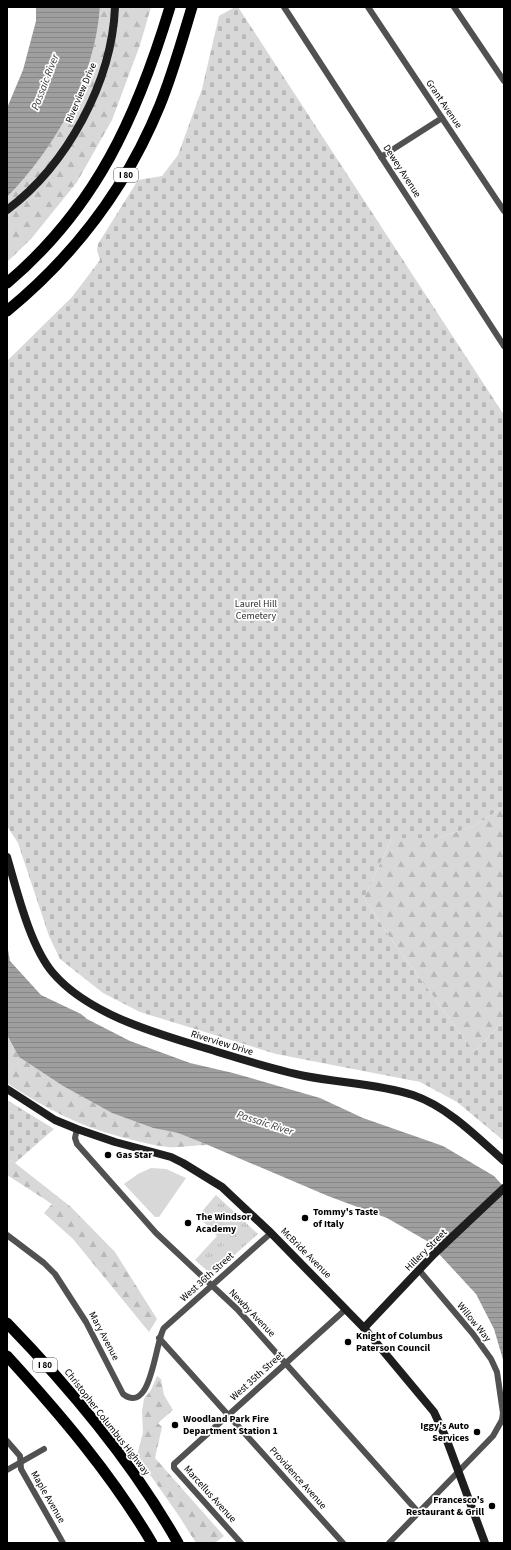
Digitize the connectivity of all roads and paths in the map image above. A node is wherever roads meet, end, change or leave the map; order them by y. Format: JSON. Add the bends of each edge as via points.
{"nodes":[{"id":1,"x":116,"y":7,"type":"edge"},
{"id":2,"x":170,"y":7,"type":"edge"},
{"id":3,"x":192,"y":7,"type":"edge"},
{"id":4,"x":284,"y":7,"type":"edge"},
{"id":5,"x":368,"y":7,"type":"edge"},
{"id":6,"x":454,"y":7,"type":"edge"},
{"id":7,"x":504,"y":81,"type":"edge"},
{"id":8,"x":442,"y":118,"type":"junction"},
{"id":9,"x":381,"y":157,"type":"junction"},
{"id":10,"x":7,"y":210,"type":"edge"},
{"id":11,"x":504,"y":211,"type":"edge"},
{"id":12,"x":7,"y":283,"type":"edge"},
{"id":13,"x":7,"y":311,"type":"edge"},
{"id":14,"x":504,"y":346,"type":"edge"},
{"id":15,"x":7,"y":857,"type":"edge"},
{"id":16,"x":7,"y":1090,"type":"edge"},
{"id":17,"x":77,"y":1129,"type":"junction"},
{"id":18,"x":504,"y":1161,"type":"edge"},
{"id":19,"x":504,"y":1188,"type":"edge"},
{"id":20,"x":271,"y":1233,"type":"junction"},
{"id":21,"x":7,"y":1235,"type":"edge"},
{"id":22,"x":419,"y":1270,"type":"junction"},
{"id":23,"x":211,"y":1286,"type":"junction"},
{"id":24,"x":346,"y":1309,"type":"junction"},
{"id":25,"x":7,"y":1323,"type":"edge"},
{"id":26,"x":364,"y":1328,"type":"junction"},
{"id":27,"x":159,"y":1338,"type":"junction"},
{"id":28,"x":7,"y":1356,"type":"edge"},
{"id":29,"x":285,"y":1363,"type":"junction"},
{"id":30,"x":228,"y":1415,"type":"junction"},
{"id":31,"x":7,"y":1441,"type":"edge"},
{"id":32,"x":44,"y":1449,"type":"dead end"},
{"id":33,"x":181,"y":1457,"type":"joint"},
{"id":34,"x":21,"y":1462,"type":"junction"},
{"id":35,"x":7,"y":1470,"type":"edge"},
{"id":36,"x":459,"y":1473,"type":"junction"},
{"id":37,"x":419,"y":1512,"type":"junction"},
{"id":38,"x":136,"y":1518,"type":"junction"},
{"id":39,"x":170,"y":1529,"type":"junction"},
{"id":40,"x":392,"y":1542,"type":"edge"},
{"id":41,"x":63,"y":1543,"type":"edge"},
{"id":42,"x":144,"y":1543,"type":"edge"},
{"id":43,"x":152,"y":1543,"type":"edge"},
{"id":44,"x":178,"y":1543,"type":"edge"},
{"id":45,"x":182,"y":1543,"type":"edge"},
{"id":46,"x":241,"y":1543,"type":"edge"},
{"id":47,"x":343,"y":1543,"type":"edge"},
{"id":48,"x":485,"y":1543,"type":"edge"}],
"edges":[{"from":1,"to":10,"type":"main road","name":"Riverview Drive","via":[[110,46],[80,125],[41,180]]},
{"from":2,"to":12,"type":"highway","number":"I 80","via":[[136,107],[104,170],[61,229],[29,264]]},
{"from":3,"to":13,"type":"highway","number":"I 80","via":[[160,106],[124,178],[100,214],[69,252]]},
{"from":4,"to":9,"type":"street","name":"Dewey Avenue"},
{"from":5,"to":8,"type":"street","name":"Grant Avenue"},
{"from":6,"to":7,"type":"street"},
{"from":8,"to":9,"type":"street"},
{"from":8,"to":11,"type":"street","name":"Grant Avenue"},
{"from":9,"to":14,"type":"street","name":"Dewey Avenue"},
{"from":15,"to":18,"type":"main road","name":"Riverview Drive","via":[[31,932],[47,964],[61,981],[94,1005],[142,1028],[256,1064],[413,1096],[444,1111]]},
{"from":16,"to":17,"type":"main road","name":"McBride Avenue","via":[[55,1120]]},
{"from":17,"to":20,"type":"main road","name":"McBride Avenue","via":[[171,1157],[183,1163],[222,1187]]},
{"from":17,"to":23,"type":"street","name":"Newby Avenue","via":[[77,1144],[156,1233]]},
{"from":19,"to":22,"type":"main road","name":"Hillery Street"},
{"from":20,"to":23,"type":"street","name":"West 36th Street"},
{"from":20,"to":24,"type":"main road","name":"McBride Avenue"},
{"from":21,"to":27,"type":"street","name":"Mary Avenue","via":[[55,1274],[86,1322],[123,1394],[127,1397],[138,1396],[147,1387]]},
{"from":22,"to":26,"type":"main road","name":"Hillery Street"},
{"from":22,"to":36,"type":"street","name":"Willow Way","via":[[491,1359],[500,1386],[503,1413],[498,1428]]},
{"from":23,"to":27,"type":"street","name":"West 36th Street","via":[[167,1325]]},
{"from":23,"to":29,"type":"street","name":"Newby Avenue","via":[[236,1309]]},
{"from":24,"to":26,"type":"main road","name":"McBride Avenue"},
{"from":24,"to":29,"type":"street","name":"West 35th Street"},
{"from":25,"to":39,"type":"highway","name":"Christopher Columbus Highway","number":"I 80","via":[[97,1426],[140,1483]]},
{"from":26,"to":36,"type":"main road","name":"McBride Avenue","via":[[434,1412]]},
{"from":27,"to":30,"type":"street","name":"Providence Avenue"},
{"from":28,"to":38,"type":"highway","number":"I 80","via":[[78,1439]]},
{"from":29,"to":30,"type":"street","name":"West 35th Street"},
{"from":29,"to":37,"type":"street","name":"Newby Avenue"},
{"from":30,"to":33,"type":"street","name":"West 35th Street"},
{"from":30,"to":47,"type":"street","name":"Providence Avenue"},
{"from":31,"to":34,"type":"street","name":"Maple Avenue","via":[[16,1450]]},
{"from":32,"to":34,"type":"street"},
{"from":33,"to":46,"type":"street","name":"Marcellus Avenue","via":[[174,1464],[174,1468]]},
{"from":34,"to":35,"type":"street"},
{"from":34,"to":41,"type":"street","name":"Maple Avenue","via":[[21,1469]]},
{"from":36,"to":37,"type":"street","name":"Willow Way"},
{"from":36,"to":48,"type":"main road","name":"McBride Avenue"},
{"from":37,"to":40,"type":"street","name":"Willow Way"},
{"from":38,"to":42,"type":"highway"},
{"from":38,"to":43,"type":"highway","number":"I 80"},
{"from":39,"to":44,"type":"highway","name":"Christopher Columbus Highway","number":"I 80"},
{"from":39,"to":45,"type":"highway"}]}
